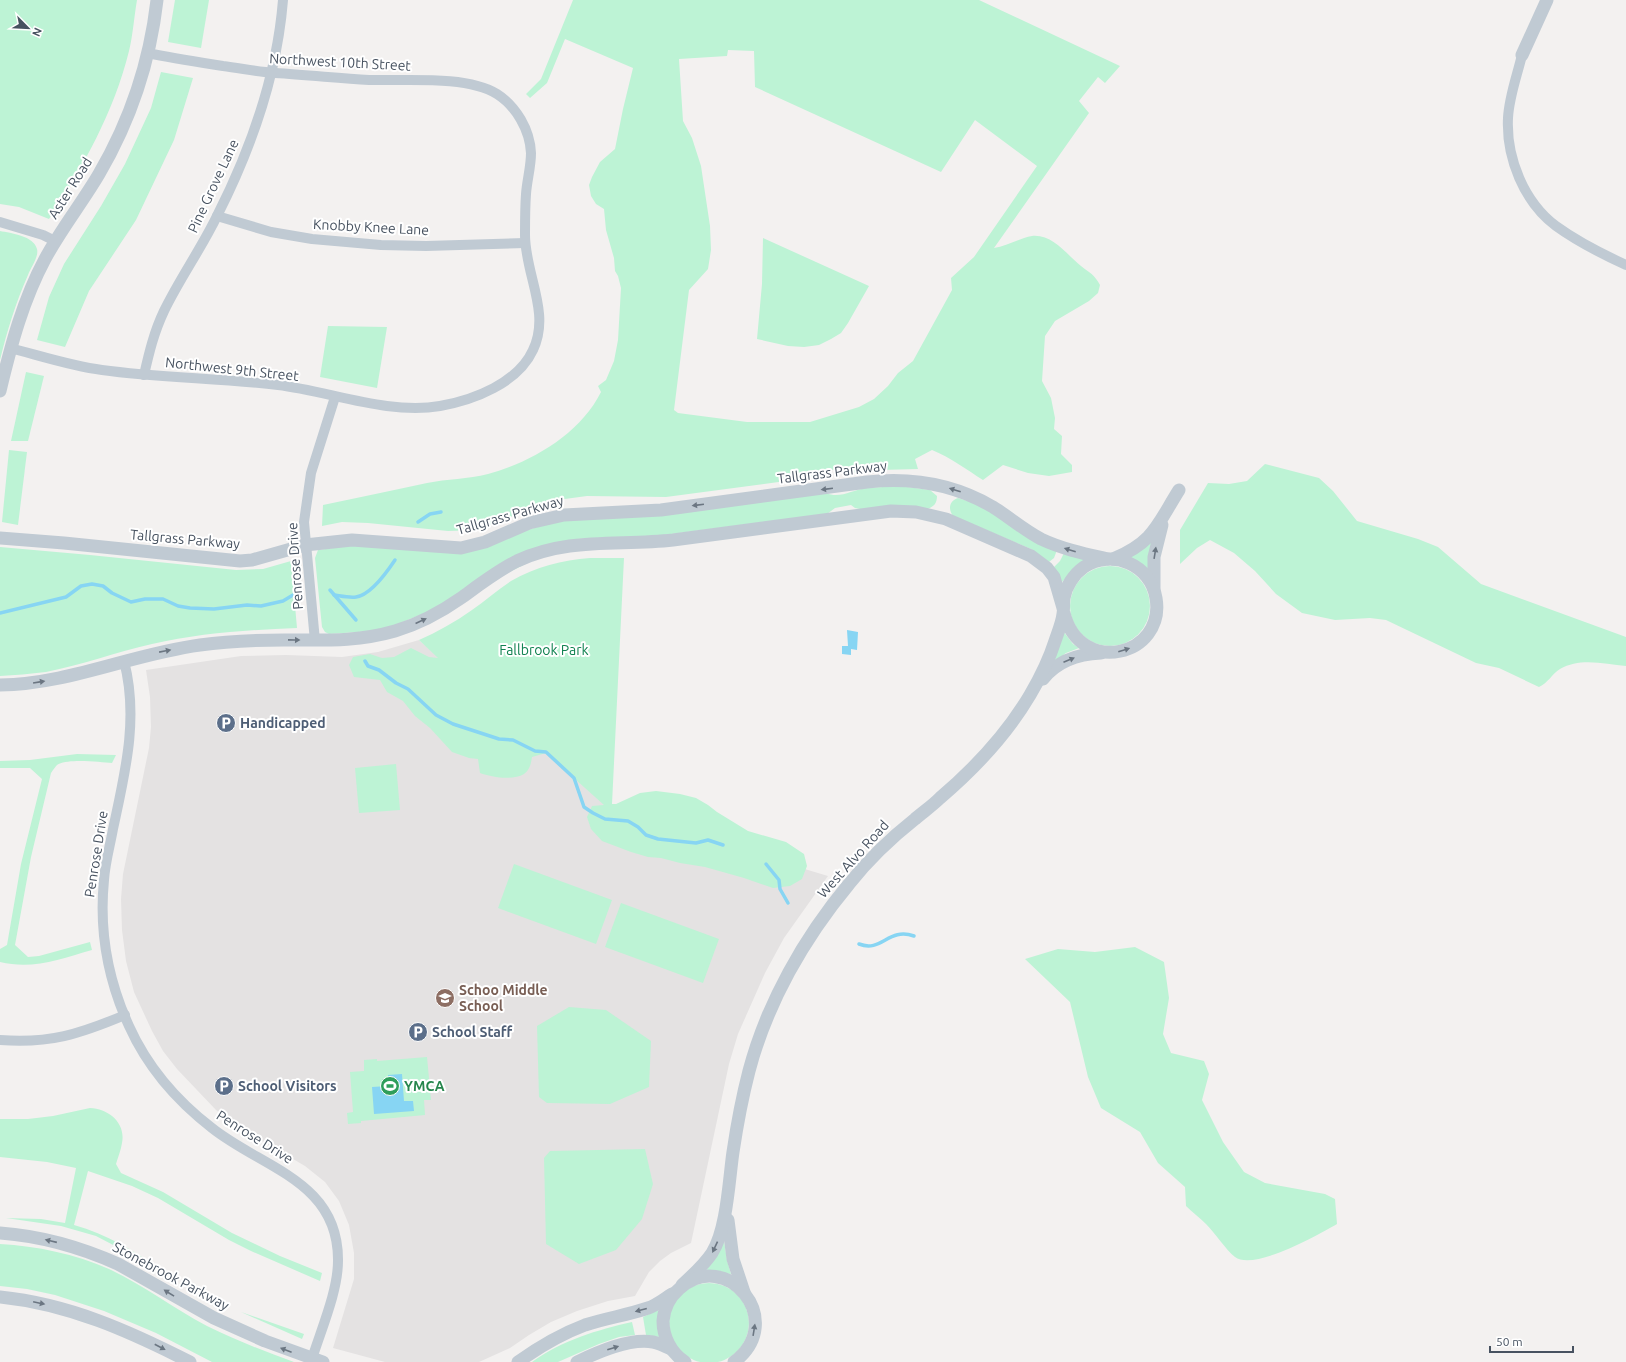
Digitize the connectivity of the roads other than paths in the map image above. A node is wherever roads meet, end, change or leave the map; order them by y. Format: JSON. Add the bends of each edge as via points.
{"nodes":[{"id":1,"x":157,"y":0,"type":"edge"},
{"id":2,"x":283,"y":0,"type":"edge"},
{"id":3,"x":1547,"y":0,"type":"edge"},
{"id":4,"x":148,"y":53,"type":"junction"},
{"id":5,"x":1522,"y":55,"type":"joint"},
{"id":6,"x":271,"y":73,"type":"junction"},
{"id":7,"x":217,"y":216,"type":"junction"},
{"id":8,"x":0,"y":222,"type":"edge"},
{"id":9,"x":55,"y":240,"type":"junction"},
{"id":10,"x":525,"y":243,"type":"junction"},
{"id":11,"x":1626,"y":265,"type":"edge"},
{"id":12,"x":10,"y":348,"type":"junction"},
{"id":13,"x":144,"y":375,"type":"junction"},
{"id":14,"x":0,"y":391,"type":"edge"},
{"id":15,"x":335,"y":397,"type":"junction"},
{"id":16,"x":1179,"y":490,"type":"dead end"},
{"id":17,"x":1164,"y":515,"type":"junction"},
{"id":18,"x":0,"y":538,"type":"edge"},
{"id":19,"x":306,"y":545,"type":"junction"},
{"id":20,"x":1110,"y":559,"type":"junction"},
{"id":21,"x":1154,"y":591,"type":"junction"},
{"id":22,"x":1064,"y":610,"type":"junction"},
{"id":23,"x":315,"y":641,"type":"junction"},
{"id":24,"x":1105,"y":652,"type":"junction"},
{"id":25,"x":124,"y":661,"type":"junction"},
{"id":26,"x":0,"y":685,"type":"edge"},
{"id":27,"x":1030,"y":695,"type":"junction"},
{"id":28,"x":125,"y":1015,"type":"junction"},
{"id":29,"x":0,"y":1040,"type":"edge"},
{"id":30,"x":728,"y":1196,"type":"junction"},
{"id":31,"x":0,"y":1233,"type":"edge"},
{"id":32,"x":679,"y":1289,"type":"junction"},
{"id":33,"x":744,"y":1292,"type":"junction"},
{"id":34,"x":0,"y":1297,"type":"edge"},
{"id":35,"x":674,"y":1354,"type":"edge"},
{"id":36,"x":315,"y":1361,"type":"edge"},
{"id":37,"x":190,"y":1362,"type":"edge"},
{"id":38,"x":518,"y":1362,"type":"edge"},
{"id":39,"x":576,"y":1362,"type":"edge"},
{"id":40,"x":685,"y":1362,"type":"edge"},
{"id":41,"x":734,"y":1362,"type":"edge"}],
"edges":[{"from":1,"to":4,"type":"street","name":"Aster Road"},
{"from":2,"to":6,"type":"street","name":"Pine Grove Lane"},
{"from":3,"to":5,"type":"street"},
{"from":4,"to":6,"type":"street","name":"Northwest 10th Street"},
{"from":4,"to":9,"type":"street","name":"Aster Road","via":[[134,100],[113,147],[99,174]]},
{"from":5,"to":11,"type":"street","via":[[1508,118],[1510,146],[1516,170],[1537,207],[1555,226]]},
{"from":6,"to":7,"type":"street","name":"Pine Grove Lane","via":[[247,150]]},
{"from":6,"to":10,"type":"street","name":"Northwest 10th Street","via":[[368,80],[451,82],[477,85],[499,96],[520,118],[528,136],[531,152],[526,190]]},
{"from":7,"to":10,"type":"street","name":"Knobby Knee Lane","via":[[271,232],[312,239],[426,246]]},
{"from":7,"to":13,"type":"street","name":"Pine Grove Lane","via":[[163,313],[151,344]]},
{"from":8,"to":9,"type":"street"},
{"from":9,"to":12,"type":"street","name":"Aster Road","via":[[32,286]]},
{"from":10,"to":15,"type":"street","name":"Northwest 9th Street","via":[[539,307],[540,324],[533,351],[516,372],[495,388],[471,399],[439,406],[414,408]]},
{"from":12,"to":13,"type":"street","name":"Northwest 9th Street","via":[[100,370]]},
{"from":12,"to":14,"type":"street","name":"Aster Road"},
{"from":13,"to":15,"type":"street","name":"Northwest 9th Street","via":[[282,386]]},
{"from":15,"to":19,"type":"street","name":"Penrose Drive","via":[[311,473],[304,522]]},
{"from":16,"to":17,"type":"street"},
{"from":17,"to":20,"type":"street","via":[[1146,540],[1127,553]]},
{"from":21,"to":17,"type":"street","one_way":true,"via":[[1154,557]]},
{"from":18,"to":19,"type":"street","name":"Tallgrass Parkway","via":[[240,561]]},
{"from":20,"to":19,"type":"street","name":"Tallgrass Parkway","one_way":true,"via":[[1042,539],[965,493],[923,482],[895,480],[661,510],[564,515],[529,523],[485,542],[461,548],[352,540]]},
{"from":19,"to":23,"type":"street","name":"Penrose Drive"},
{"from":20,"to":21,"type":"street","via":[[1139,568],[1151,582]]},
{"from":20,"to":22,"type":"street","via":[[1092,562],[1076,573],[1066,589]]},
{"from":24,"to":21,"type":"street","one_way":true,"via":[[1130,648],[1150,631],[1156,611]]},
{"from":23,"to":22,"type":"street","one_way":true,"via":[[356,639],[396,631],[415,624],[446,608],[516,561],[562,547],[579,544],[646,543],[891,511],[916,512],[946,519],[1031,556],[1054,577]]},
{"from":22,"to":24,"type":"street","via":[[1071,632],[1078,640],[1086,646]]},
{"from":22,"to":27,"type":"street","name":"West Alvo Road","via":[[1052,650]]},
{"from":25,"to":23,"type":"street","one_way":true,"via":[[200,645],[261,640]]},
{"from":27,"to":24,"type":"street","name":"West Alvo Road","one_way":true,"via":[[1048,673],[1064,661]]},
{"from":26,"to":25,"type":"street","one_way":true,"via":[[48,681]]},
{"from":25,"to":28,"type":"street","name":"Penrose Drive","via":[[130,691],[131,734],[128,761],[104,878],[102,915],[104,944]]},
{"from":27,"to":30,"type":"street","name":"West Alvo Road","via":[[1006,730],[970,770],[938,801],[892,838],[849,883],[798,956],[774,1004],[750,1068],[738,1122]]},
{"from":28,"to":29,"type":"street","via":[[84,1032],[54,1039],[19,1042]]},
{"from":28,"to":36,"type":"street","name":"Penrose Drive","via":[[142,1051],[182,1102],[213,1130],[289,1174],[303,1185],[329,1218],[336,1238],[338,1270]]},
{"from":30,"to":32,"type":"street","name":"West Alvo Road","one_way":true,"via":[[720,1234],[712,1253]]},
{"from":30,"to":33,"type":"street","name":"West Alvo Road","via":[[728,1233]]},
{"from":36,"to":31,"type":"street","name":"Stonebrook Parkway","one_way":true,"via":[[265,1342],[214,1318],[103,1257],[51,1240]]},
{"from":32,"to":33,"type":"street","via":[[691,1280],[710,1276],[729,1281]]},
{"from":32,"to":35,"type":"street","via":[[665,1310],[663,1320],[665,1335]]},
{"from":32,"to":38,"type":"street","one_way":true,"via":[[649,1308],[603,1319],[569,1331]]},
{"from":41,"to":33,"type":"street","one_way":true,"via":[[748,1348],[755,1329],[754,1309]]},
{"from":34,"to":37,"type":"street","one_way":true,"via":[[49,1305],[90,1317],[150,1341]]},
{"from":39,"to":35,"type":"street","one_way":true,"via":[[632,1343],[652,1342]]},
{"from":35,"to":40,"type":"street"}]}
